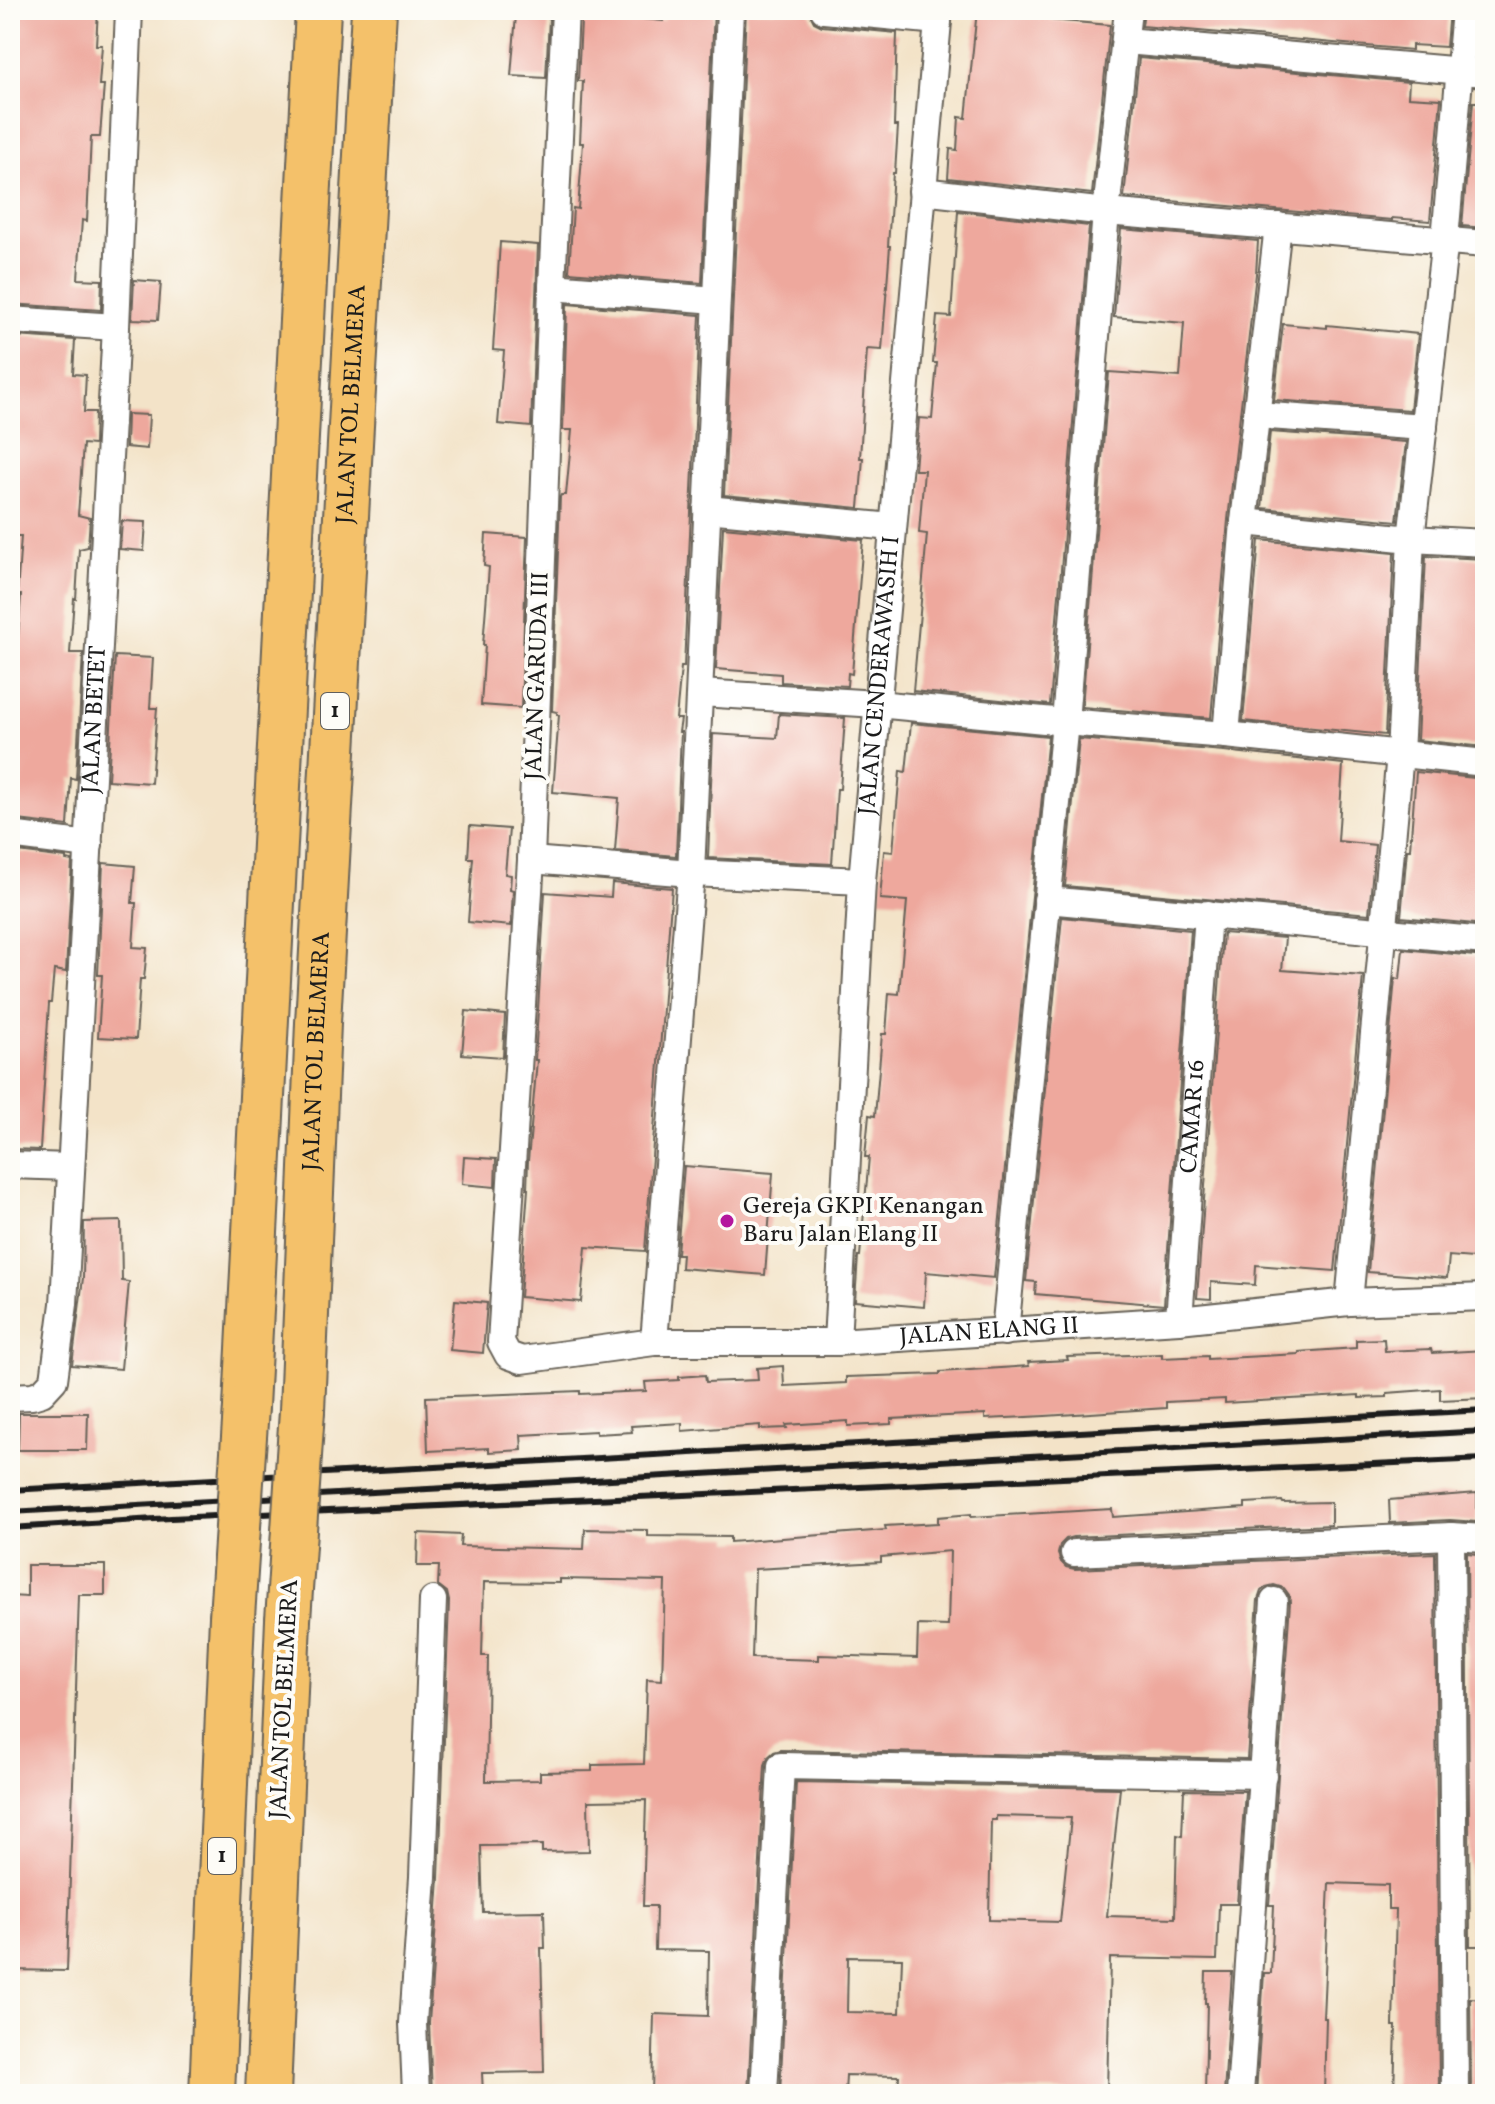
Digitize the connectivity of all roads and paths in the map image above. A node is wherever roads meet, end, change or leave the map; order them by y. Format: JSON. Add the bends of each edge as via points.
{"nodes":[{"id":1,"x":129,"y":10,"type":"edge"},
{"id":2,"x":318,"y":10,"type":"edge"},
{"id":3,"x":374,"y":10,"type":"edge"},
{"id":4,"x":565,"y":10,"type":"edge"},
{"id":5,"x":730,"y":10,"type":"edge"},
{"id":6,"x":824,"y":10,"type":"edge"},
{"id":7,"x":1128,"y":10,"type":"edge"},
{"id":8,"x":1465,"y":10,"type":"edge"},
{"id":9,"x":939,"y":16,"type":"edge"},
{"id":10,"x":1126,"y":41,"type":"junction"},
{"id":11,"x":1459,"y":70,"type":"junction"},
{"id":12,"x":1485,"y":73,"type":"edge"},
{"id":13,"x":922,"y":191,"type":"junction"},
{"id":14,"x":1106,"y":212,"type":"junction"},
{"id":15,"x":1278,"y":226,"type":"junction"},
{"id":16,"x":1445,"y":239,"type":"junction"},
{"id":17,"x":1485,"y":244,"type":"edge"},
{"id":18,"x":552,"y":287,"type":"junction"},
{"id":19,"x":716,"y":300,"type":"junction"},
{"id":20,"x":10,"y":320,"type":"edge"},
{"id":21,"x":116,"y":327,"type":"junction"},
{"id":22,"x":1256,"y":415,"type":"junction"},
{"id":23,"x":1424,"y":427,"type":"junction"},
{"id":24,"x":707,"y":509,"type":"junction"},
{"id":25,"x":1244,"y":522,"type":"junction"},
{"id":26,"x":892,"y":527,"type":"junction"},
{"id":27,"x":1411,"y":539,"type":"junction"},
{"id":28,"x":1485,"y":543,"type":"edge"},
{"id":29,"x":700,"y":693,"type":"junction"},
{"id":30,"x":877,"y":704,"type":"junction"},
{"id":31,"x":1065,"y":722,"type":"junction"},
{"id":32,"x":1226,"y":735,"type":"junction"},
{"id":33,"x":1400,"y":754,"type":"junction"},
{"id":34,"x":1485,"y":763,"type":"edge"},
{"id":35,"x":10,"y":835,"type":"edge"},
{"id":36,"x":89,"y":845,"type":"junction"},
{"id":37,"x":531,"y":860,"type":"junction"},
{"id":38,"x":691,"y":873,"type":"junction"},
{"id":39,"x":862,"y":881,"type":"junction"},
{"id":40,"x":1047,"y":900,"type":"junction"},
{"id":41,"x":1208,"y":914,"type":"junction"},
{"id":42,"x":1385,"y":932,"type":"junction"},
{"id":43,"x":1485,"y":941,"type":"edge"},
{"id":44,"x":10,"y":1165,"type":"edge"},
{"id":45,"x":70,"y":1167,"type":"junction"},
{"id":46,"x":1485,"y":1297,"type":"edge"},
{"id":47,"x":1349,"y":1302,"type":"junction"},
{"id":48,"x":1179,"y":1320,"type":"junction"},
{"id":49,"x":1005,"y":1332,"type":"junction"},
{"id":50,"x":501,"y":1342,"type":"joint"},
{"id":51,"x":654,"y":1342,"type":"junction"},
{"id":52,"x":837,"y":1342,"type":"junction"},
{"id":53,"x":10,"y":1397,"type":"edge"},
{"id":54,"x":1451,"y":1536,"type":"junction"},
{"id":55,"x":1485,"y":1538,"type":"edge"},
{"id":56,"x":1074,"y":1553,"type":"dead end"},
{"id":57,"x":433,"y":1600,"type":"dead end"},
{"id":58,"x":1274,"y":1601,"type":"dead end"},
{"id":59,"x":1263,"y":1775,"type":"junction"},
{"id":60,"x":212,"y":2094,"type":"edge"},
{"id":61,"x":268,"y":2094,"type":"edge"},
{"id":62,"x":416,"y":2094,"type":"edge"},
{"id":63,"x":764,"y":2094,"type":"edge"},
{"id":64,"x":1240,"y":2094,"type":"edge"},
{"id":65,"x":1455,"y":2094,"type":"edge"}],
"edges":[{"from":1,"to":21,"type":"street","name":"JALAN BETET"},
{"from":2,"to":60,"type":"highway","number":"1","bridge":true,"via":[[232,1617]]},
{"from":3,"to":61,"type":"highway","name":"JALAN TOL BELMERA","number":"1","bridge":true,"via":[[319,1007]]},
{"from":4,"to":18,"type":"street","name":"JALAN GARUDA III"},
{"from":5,"to":19,"type":"street"},
{"from":6,"to":9,"type":"street"},
{"from":7,"to":10,"type":"street"},
{"from":8,"to":11,"type":"street"},
{"from":9,"to":13,"type":"street","name":"JALAN CENDERAWASIH I"},
{"from":10,"to":11,"type":"street"},
{"from":10,"to":14,"type":"street"},
{"from":11,"to":12,"type":"street"},
{"from":11,"to":16,"type":"street"},
{"from":13,"to":14,"type":"street"},
{"from":13,"to":26,"type":"street","name":"JALAN CENDERAWASIH I"},
{"from":14,"to":15,"type":"street"},
{"from":14,"to":31,"type":"street"},
{"from":15,"to":16,"type":"street"},
{"from":15,"to":22,"type":"street"},
{"from":16,"to":17,"type":"street"},
{"from":16,"to":23,"type":"street"},
{"from":18,"to":19,"type":"street"},
{"from":18,"to":37,"type":"street","name":"JALAN GARUDA III"},
{"from":19,"to":24,"type":"street"},
{"from":20,"to":21,"type":"street"},
{"from":21,"to":36,"type":"street","name":"JALAN BETET"},
{"from":22,"to":23,"type":"street"},
{"from":22,"to":25,"type":"street"},
{"from":23,"to":27,"type":"street"},
{"from":24,"to":26,"type":"street"},
{"from":24,"to":29,"type":"street"},
{"from":25,"to":27,"type":"street"},
{"from":25,"to":32,"type":"street"},
{"from":26,"to":30,"type":"street","name":"JALAN CENDERAWASIH I"},
{"from":27,"to":28,"type":"street"},
{"from":27,"to":33,"type":"street"},
{"from":29,"to":30,"type":"street"},
{"from":29,"to":38,"type":"street"},
{"from":30,"to":31,"type":"street"},
{"from":30,"to":39,"type":"street","name":"JALAN CENDERAWASIH I"},
{"from":31,"to":32,"type":"street"},
{"from":31,"to":40,"type":"street"},
{"from":32,"to":33,"type":"street"},
{"from":33,"to":34,"type":"street"},
{"from":33,"to":42,"type":"street"},
{"from":35,"to":36,"type":"street"},
{"from":36,"to":45,"type":"street","name":"JALAN BETET"},
{"from":37,"to":38,"type":"street"},
{"from":37,"to":50,"type":"street","name":"JALAN GARUDA III"},
{"from":38,"to":39,"type":"street"},
{"from":38,"to":51,"type":"street"},
{"from":39,"to":52,"type":"street","name":"JALAN CENDERAWASIH I"},
{"from":40,"to":41,"type":"street"},
{"from":40,"to":49,"type":"street"},
{"from":41,"to":42,"type":"street"},
{"from":41,"to":48,"type":"street","name":"CAMAR 16"},
{"from":42,"to":43,"type":"street"},
{"from":42,"to":47,"type":"street"},
{"from":44,"to":45,"type":"street"},
{"from":45,"to":53,"type":"street","name":"JALAN BETET","via":[[57,1371],[42,1393]]},
{"from":46,"to":47,"type":"street","name":"JALAN ELANG II"},
{"from":47,"to":48,"type":"street","name":"JALAN ELANG II"},
{"from":48,"to":49,"type":"street","name":"JALAN ELANG II"},
{"from":49,"to":52,"type":"street","name":"JALAN ELANG II"},
{"from":50,"to":51,"type":"street","name":"JALAN ELANG II","via":[[508,1355],[522,1360]]},
{"from":51,"to":52,"type":"street","name":"JALAN ELANG II"},
{"from":54,"to":55,"type":"street"},
{"from":54,"to":56,"type":"street"},
{"from":54,"to":65,"type":"street"},
{"from":57,"to":62,"type":"street","via":[[413,2023]]},
{"from":58,"to":59,"type":"street"},
{"from":59,"to":63,"type":"street","via":[[781,1766]]},
{"from":59,"to":64,"type":"street"}]}
